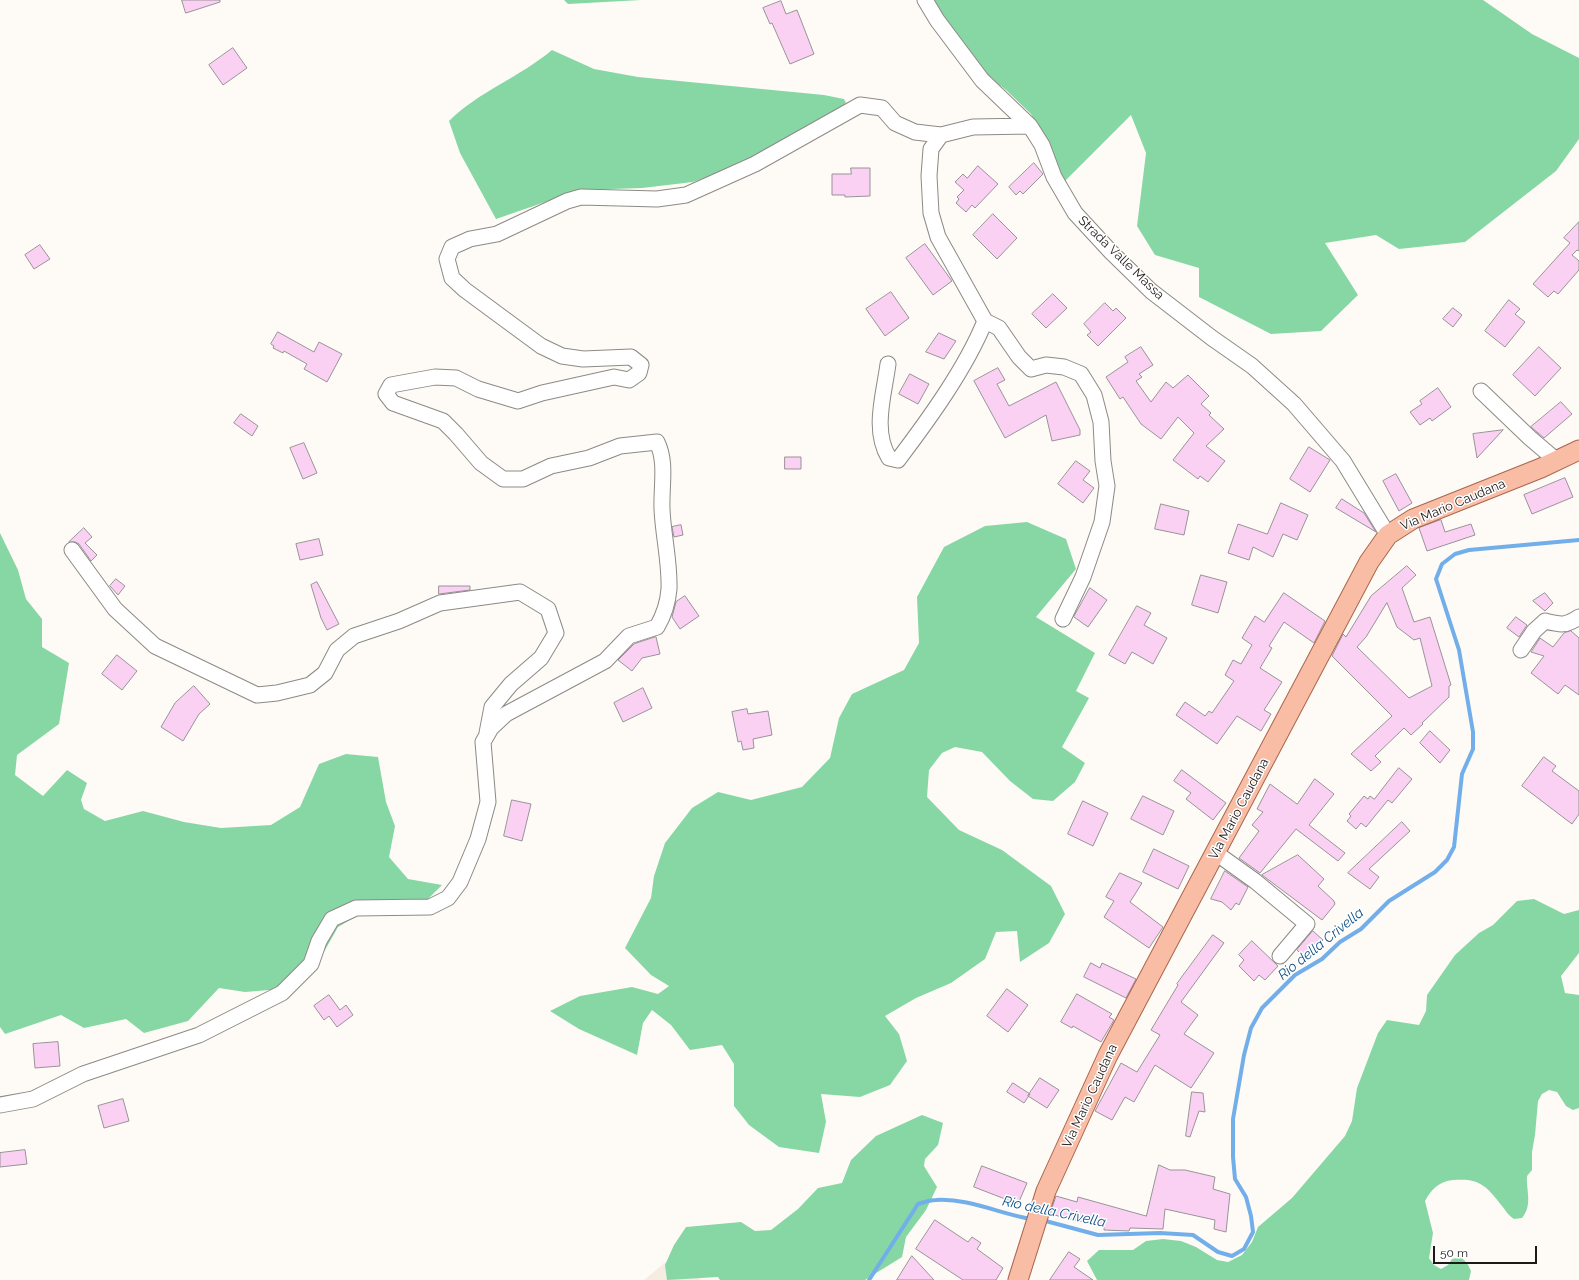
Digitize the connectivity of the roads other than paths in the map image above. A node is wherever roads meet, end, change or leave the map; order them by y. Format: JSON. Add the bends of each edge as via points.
{"nodes":[{"id":1,"x":925,"y":0,"type":"edge"},
{"id":2,"x":1030,"y":126,"type":"junction"},
{"id":3,"x":941,"y":135,"type":"junction"},
{"id":4,"x":985,"y":321,"type":"junction"},
{"id":5,"x":888,"y":364,"type":"dead end"},
{"id":6,"x":1481,"y":391,"type":"dead end"},
{"id":7,"x":1579,"y":450,"type":"edge"},
{"id":8,"x":1557,"y":461,"type":"junction"},
{"id":9,"x":1388,"y":535,"type":"junction"},
{"id":10,"x":72,"y":550,"type":"dead end"},
{"id":11,"x":1579,"y":616,"type":"edge"},
{"id":12,"x":1063,"y":619,"type":"dead end"},
{"id":13,"x":1522,"y":650,"type":"dead end"},
{"id":14,"x":486,"y":736,"type":"junction"},
{"id":15,"x":1216,"y":853,"type":"junction"},
{"id":16,"x":1280,"y":956,"type":"dead end"},
{"id":17,"x":0,"y":1106,"type":"edge"},
{"id":18,"x":1018,"y":1280,"type":"edge"}],
"edges":[{"from":1,"to":2,"type":"street","name":"Strada Valle Massa","via":[[982,80]]},
{"from":2,"to":3,"type":"street","via":[[973,127]]},
{"from":2,"to":9,"type":"street","name":"Strada Valle Massa","via":[[1042,145],[1054,177],[1075,213],[1151,291],[1252,366],[1294,404],[1343,461]]},
{"from":3,"to":4,"type":"street","via":[[931,149],[931,213],[938,237]]},
{"from":3,"to":14,"type":"street","via":[[915,132],[895,123],[882,108],[860,105],[755,164],[686,195],[657,199],[581,197],[497,234],[470,239],[452,246],[447,259],[452,278],[541,346],[562,356],[631,357],[641,365],[639,373],[629,380],[600,380],[518,401],[478,389],[456,378],[434,377],[391,385],[386,394],[393,403],[443,421],[481,463],[502,479],[523,479],[551,466],[589,458],[620,446],[657,442],[662,453],[662,509],[669,589],[665,611],[657,627],[629,636],[605,662],[506,714]]},
{"from":4,"to":5,"type":"street","via":[[962,366],[898,460],[889,458],[883,447],[879,427]]},
{"from":4,"to":12,"type":"street","via":[[999,328],[1019,357],[1031,369],[1046,366],[1064,367],[1081,374],[1094,395],[1101,422],[1107,486],[1102,522],[1083,577]]},
{"from":6,"to":8,"type":"street"},
{"from":7,"to":8,"type":"main road","name":"Via Mario Caudana"},
{"from":8,"to":9,"type":"main road","name":"Via Mario Caudana","via":[[1414,519]]},
{"from":9,"to":15,"type":"main road","name":"Via Mario Caudana","via":[[1368,562]]},
{"from":10,"to":14,"type":"street","via":[[115,609],[155,646],[257,695],[310,684],[325,673],[337,650],[354,636],[399,621],[440,603],[520,592],[548,609],[556,633],[541,658],[511,684],[492,707]]},
{"from":11,"to":13,"type":"street","via":[[1569,624],[1545,621],[1534,631]]},
{"from":14,"to":17,"type":"street","via":[[483,742],[488,802],[475,846],[460,882],[448,898],[430,907],[356,908],[332,919],[319,941],[311,964],[282,993],[198,1035],[83,1074],[33,1099]]},
{"from":15,"to":16,"type":"street","via":[[1307,924]]},
{"from":15,"to":18,"type":"main road","name":"Via Mario Caudana","via":[[1108,1055],[1046,1191]]}]}
